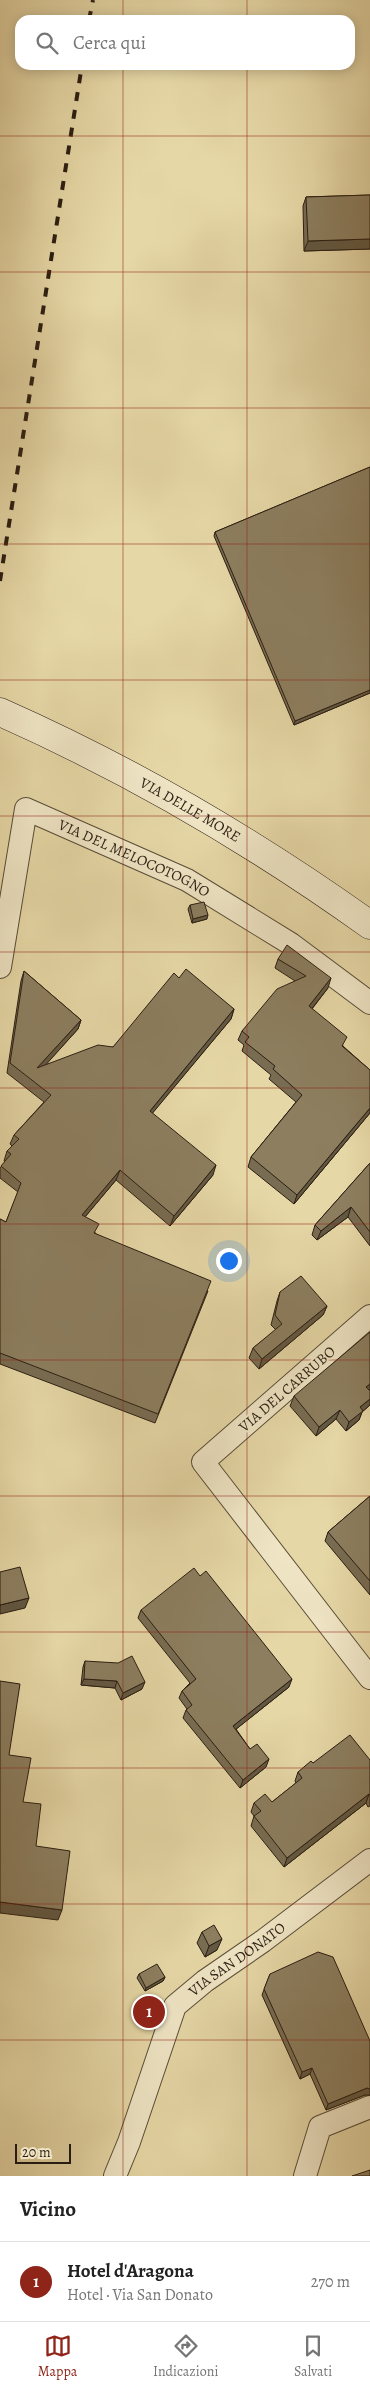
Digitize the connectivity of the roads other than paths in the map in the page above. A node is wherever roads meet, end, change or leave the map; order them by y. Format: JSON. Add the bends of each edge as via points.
{"nodes":[{"id":1,"x":0,"y":712,"type":"edge"},
{"id":2,"x":370,"y":926,"type":"edge"},
{"id":3,"x":0,"y":967,"type":"edge"},
{"id":4,"x":370,"y":1003,"type":"edge"},
{"id":5,"x":370,"y":1316,"type":"edge"},
{"id":6,"x":370,"y":1678,"type":"edge"},
{"id":7,"x":370,"y":1860,"type":"edge"},
{"id":8,"x":370,"y":2107,"type":"edge"},
{"id":9,"x":115,"y":2176,"type":"edge"},
{"id":10,"x":306,"y":2176,"type":"edge"}],
"edges":[{"from":1,"to":2,"type":"main road","name":"VIA DELLE MORE","via":[[78,747],[166,795],[315,886]]},
{"from":3,"to":4,"type":"street","name":"VIA DEL MELOCOTOGNO","via":[[26,809],[187,880],[291,944]]},
{"from":5,"to":6,"type":"street","name":"VIA DEL CARRUBO","via":[[204,1462]]},
{"from":7,"to":9,"type":"street","name":"VIA SAN DONATO","via":[[175,2006]]},
{"from":8,"to":10,"type":"street","via":[[320,2128]]}]}
